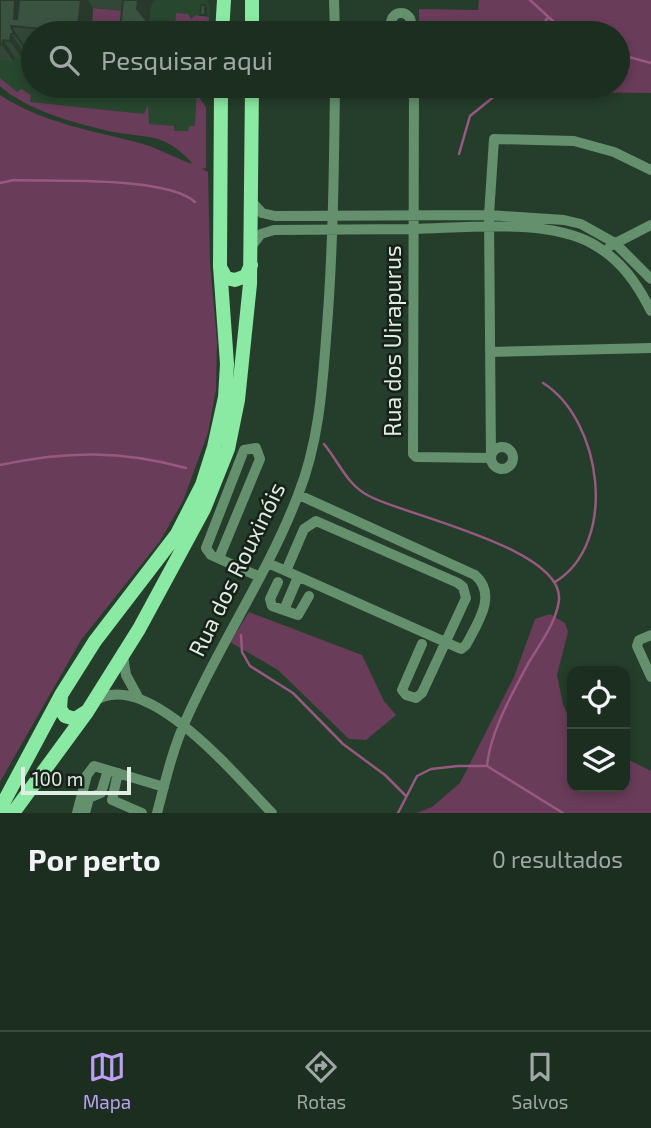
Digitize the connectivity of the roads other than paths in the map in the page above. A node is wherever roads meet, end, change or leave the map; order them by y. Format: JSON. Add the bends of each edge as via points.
{"nodes":[{"id":1,"x":225,"y":0,"type":"edge"},
{"id":2,"x":253,"y":0,"type":"edge"},
{"id":3,"x":334,"y":0,"type":"edge"},
{"id":4,"x":224,"y":21,"type":"edge"},
{"id":5,"x":251,"y":21,"type":"edge"},
{"id":6,"x":335,"y":21,"type":"edge"},
{"id":7,"x":221,"y":98,"type":"edge"},
{"id":8,"x":252,"y":98,"type":"edge"},
{"id":9,"x":335,"y":98,"type":"edge"},
{"id":10,"x":414,"y":98,"type":"edge"},
{"id":11,"x":651,"y":170,"type":"edge"},
{"id":12,"x":251,"y":201,"type":"junction"},
{"id":13,"x":489,"y":215,"type":"junction"},
{"id":14,"x":334,"y":216,"type":"junction"},
{"id":15,"x":414,"y":216,"type":"junction"},
{"id":16,"x":651,"y":225,"type":"edge"},
{"id":17,"x":490,"y":227,"type":"junction"},
{"id":18,"x":414,"y":229,"type":"junction"},
{"id":19,"x":334,"y":230,"type":"junction"},
{"id":20,"x":615,"y":243,"type":"junction"},
{"id":21,"x":251,"y":247,"type":"junction"},
{"id":22,"x":601,"y":250,"type":"junction"},
{"id":23,"x":251,"y":265,"type":"junction"},
{"id":24,"x":219,"y":266,"type":"junction"},
{"id":25,"x":651,"y":279,"type":"edge"},
{"id":26,"x":651,"y":311,"type":"edge"},
{"id":27,"x":651,"y":348,"type":"edge"},
{"id":28,"x":490,"y":352,"type":"junction"},
{"id":29,"x":299,"y":495,"type":"junction"},
{"id":30,"x":219,"y":558,"type":"junction"},
{"id":31,"x":268,"y":563,"type":"junction"},
{"id":32,"x":286,"y":571,"type":"junction"},
{"id":33,"x":260,"y":577,"type":"junction"},
{"id":34,"x":298,"y":577,"type":"junction"},
{"id":35,"x":278,"y":582,"type":"dead end"},
{"id":36,"x":309,"y":596,"type":"dead end"},
{"id":37,"x":284,"y":610,"type":"junction"},
{"id":38,"x":106,"y":626,"type":"junction"},
{"id":39,"x":651,"y":635,"type":"edge"},
{"id":40,"x":445,"y":642,"type":"junction"},
{"id":41,"x":422,"y":644,"type":"dead end"},
{"id":42,"x":127,"y":650,"type":"junction"},
{"id":43,"x":651,"y":677,"type":"edge"},
{"id":44,"x":61,"y":695,"type":"junction"},
{"id":45,"x":138,"y":697,"type":"junction"},
{"id":46,"x":90,"y":707,"type":"junction"},
{"id":47,"x":184,"y":724,"type":"junction"},
{"id":48,"x":113,"y":771,"type":"junction"},
{"id":49,"x":164,"y":787,"type":"junction"},
{"id":50,"x":0,"y":809,"type":"edge"},
{"id":51,"x":125,"y":809,"type":"edge"},
{"id":52,"x":13,"y":813,"type":"edge"},
{"id":53,"x":77,"y":813,"type":"edge"},
{"id":54,"x":85,"y":813,"type":"edge"},
{"id":55,"x":142,"y":813,"type":"edge"},
{"id":56,"x":157,"y":813,"type":"edge"},
{"id":57,"x":272,"y":813,"type":"edge"}],
"edges":[{"from":1,"to":4,"type":"main road"},
{"from":2,"to":5,"type":"main road"},
{"from":3,"to":6,"type":"street"},
{"from":7,"to":24,"type":"main road"},
{"from":8,"to":12,"type":"main road"},
{"from":9,"to":14,"type":"street","name":"Rua dos Rouxinóis"},
{"from":10,"to":15,"type":"street","name":"Rua dos Uirapurus"},
{"from":11,"to":13,"type":"street","name":"Rua dos Uirapurus","via":[[614,152],[574,141],[496,138]]},
{"from":12,"to":14,"type":"street","via":[[270,216]]},
{"from":12,"to":21,"type":"main road"},
{"from":13,"to":15,"type":"street"},
{"from":13,"to":17,"type":"street","name":"Rua dos Uirapurus"},
{"from":13,"to":20,"type":"street","via":[[564,220]]},
{"from":14,"to":15,"type":"street"},
{"from":14,"to":19,"type":"street","name":"Rua dos Rouxinóis"},
{"from":15,"to":18,"type":"street","name":"Rua dos Uirapurus"},
{"from":16,"to":20,"type":"street"},
{"from":17,"to":18,"type":"street"},
{"from":17,"to":22,"type":"street","via":[[578,237]]},
{"from":17,"to":28,"type":"street","name":"Rua dos Uirapurus"},
{"from":18,"to":19,"type":"street"},
{"from":18,"to":28,"type":"street","name":"Rua dos Uirapurus","via":[[413,454],[421,459],[491,458]]},
{"from":19,"to":21,"type":"street","via":[[271,230],[258,236]]},
{"from":19,"to":29,"type":"street","name":"Rua dos Rouxinóis","via":[[321,399]]},
{"from":20,"to":22,"type":"street"},
{"from":20,"to":25,"type":"street"},
{"from":21,"to":23,"type":"main road"},
{"from":22,"to":26,"type":"street","via":[[637,284]]},
{"from":23,"to":24,"type":"main road","via":[[246,276],[236,281],[225,276]]},
{"from":23,"to":42,"type":"main road","via":[[238,400],[228,449],[200,518]]},
{"from":24,"to":38,"type":"main road","via":[[227,380],[214,447],[202,485],[177,534]]},
{"from":27,"to":28,"type":"street"},
{"from":29,"to":31,"type":"street","name":"Rua dos Rouxinóis"},
{"from":29,"to":40,"type":"street","via":[[448,561],[480,580],[486,600],[466,645],[461,649]]},
{"from":30,"to":30,"type":"street","via":[[208,553],[208,543],[244,450],[256,448],[260,459]]},
{"from":30,"to":33,"type":"street"},
{"from":31,"to":32,"type":"street"},
{"from":31,"to":33,"type":"street","name":"Rua dos Rouxinóis"},
{"from":32,"to":34,"type":"street"},
{"from":32,"to":40,"type":"street","via":[[307,525],[316,521],[335,528],[463,587],[466,597]]},
{"from":33,"to":47,"type":"street","name":"Rua dos Rouxinóis"},
{"from":34,"to":37,"type":"street"},
{"from":34,"to":40,"type":"street"},
{"from":35,"to":37,"type":"street","via":[[270,603]]},
{"from":36,"to":37,"type":"street","via":[[301,614]]},
{"from":38,"to":42,"type":"main road","via":[[118,620],[128,624],[133,633]]},
{"from":38,"to":44,"type":"main road"},
{"from":39,"to":43,"type":"street","via":[[639,640],[638,646]]},
{"from":40,"to":41,"type":"street","via":[[416,698],[402,690]]},
{"from":42,"to":45,"type":"street","via":[[125,675]]},
{"from":42,"to":46,"type":"main road"},
{"from":44,"to":46,"type":"main road","via":[[60,709],[65,716],[79,718]]},
{"from":44,"to":50,"type":"main road"},
{"from":45,"to":46,"type":"street","via":[[108,696]]},
{"from":45,"to":47,"type":"street"},
{"from":46,"to":52,"type":"main road"},
{"from":47,"to":49,"type":"street","name":"Rua dos Rouxinóis"},
{"from":47,"to":57,"type":"street"},
{"from":48,"to":49,"type":"street"},
{"from":48,"to":51,"type":"street","via":[[112,798]]},
{"from":48,"to":53,"type":"street","via":[[91,768]]},
{"from":48,"to":54,"type":"street","via":[[101,793],[89,798]]},
{"from":49,"to":56,"type":"street","name":"Rua dos Rouxinóis"},
{"from":51,"to":55,"type":"street"}]}
